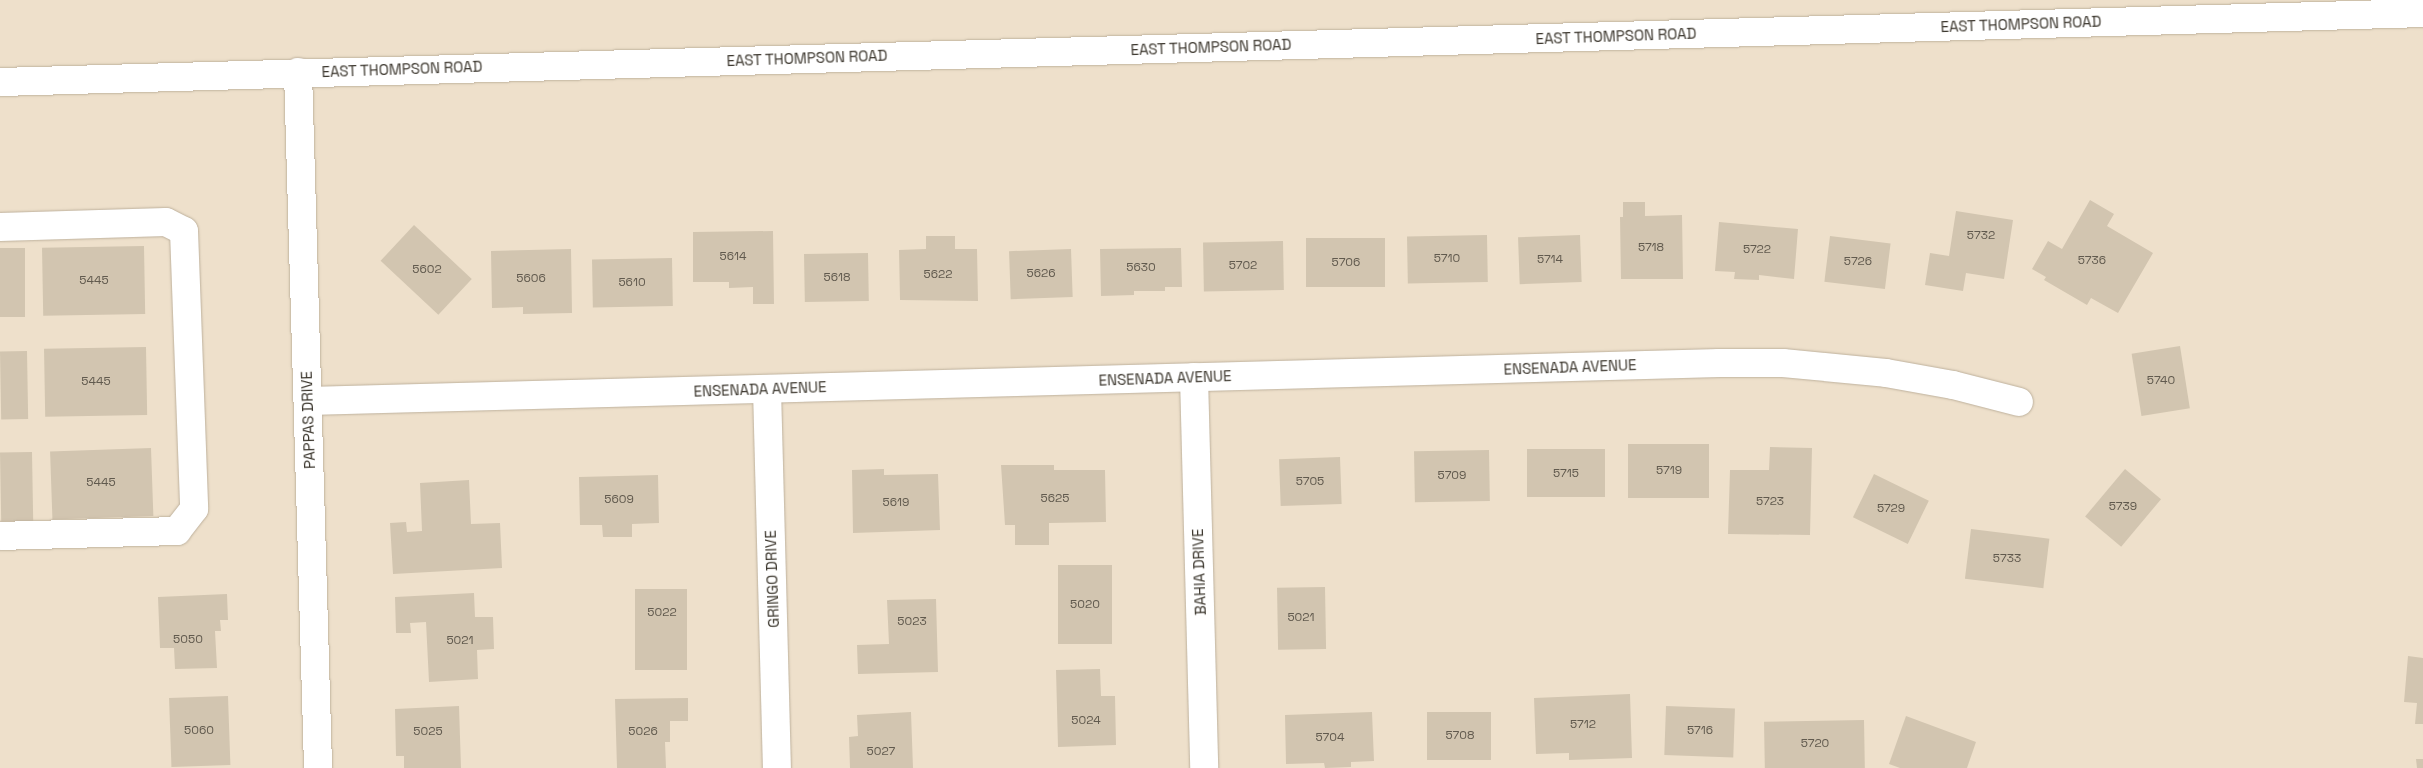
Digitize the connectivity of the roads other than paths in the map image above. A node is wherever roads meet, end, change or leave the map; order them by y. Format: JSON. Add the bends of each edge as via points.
{"nodes":[{"id":1,"x":2423,"y":13,"type":"edge"},
{"id":2,"x":298,"y":72,"type":"junction"},
{"id":3,"x":0,"y":82,"type":"edge"},
{"id":4,"x":0,"y":227,"type":"edge"},
{"id":5,"x":1194,"y":377,"type":"junction"},
{"id":6,"x":767,"y":389,"type":"junction"},
{"id":7,"x":308,"y":401,"type":"junction"},
{"id":8,"x":2019,"y":402,"type":"dead end"},
{"id":9,"x":0,"y":536,"type":"edge"},
{"id":10,"x":318,"y":768,"type":"edge"},
{"id":11,"x":777,"y":768,"type":"edge"},
{"id":12,"x":1204,"y":768,"type":"edge"}],
"edges":[{"from":1,"to":2,"type":"street","name":"EAST THOMPSON ROAD"},
{"from":2,"to":3,"type":"street","name":"EAST THOMPSON ROAD"},
{"from":2,"to":7,"type":"street","name":"PAPPAS DRIVE"},
{"from":4,"to":9,"type":"street","via":[[166,222],[184,231],[194,509],[176,531]]},
{"from":5,"to":6,"type":"street","name":"ENSENADA AVENUE"},
{"from":5,"to":8,"type":"street","name":"ENSENADA AVENUE","via":[[1783,363],[1886,373],[1953,385]]},
{"from":5,"to":12,"type":"street","name":"BAHIA DRIVE"},
{"from":6,"to":7,"type":"street","name":"ENSENADA AVENUE"},
{"from":6,"to":11,"type":"street","name":"GRINGO DRIVE"},
{"from":7,"to":10,"type":"street","name":"PAPPAS DRIVE"}]}
